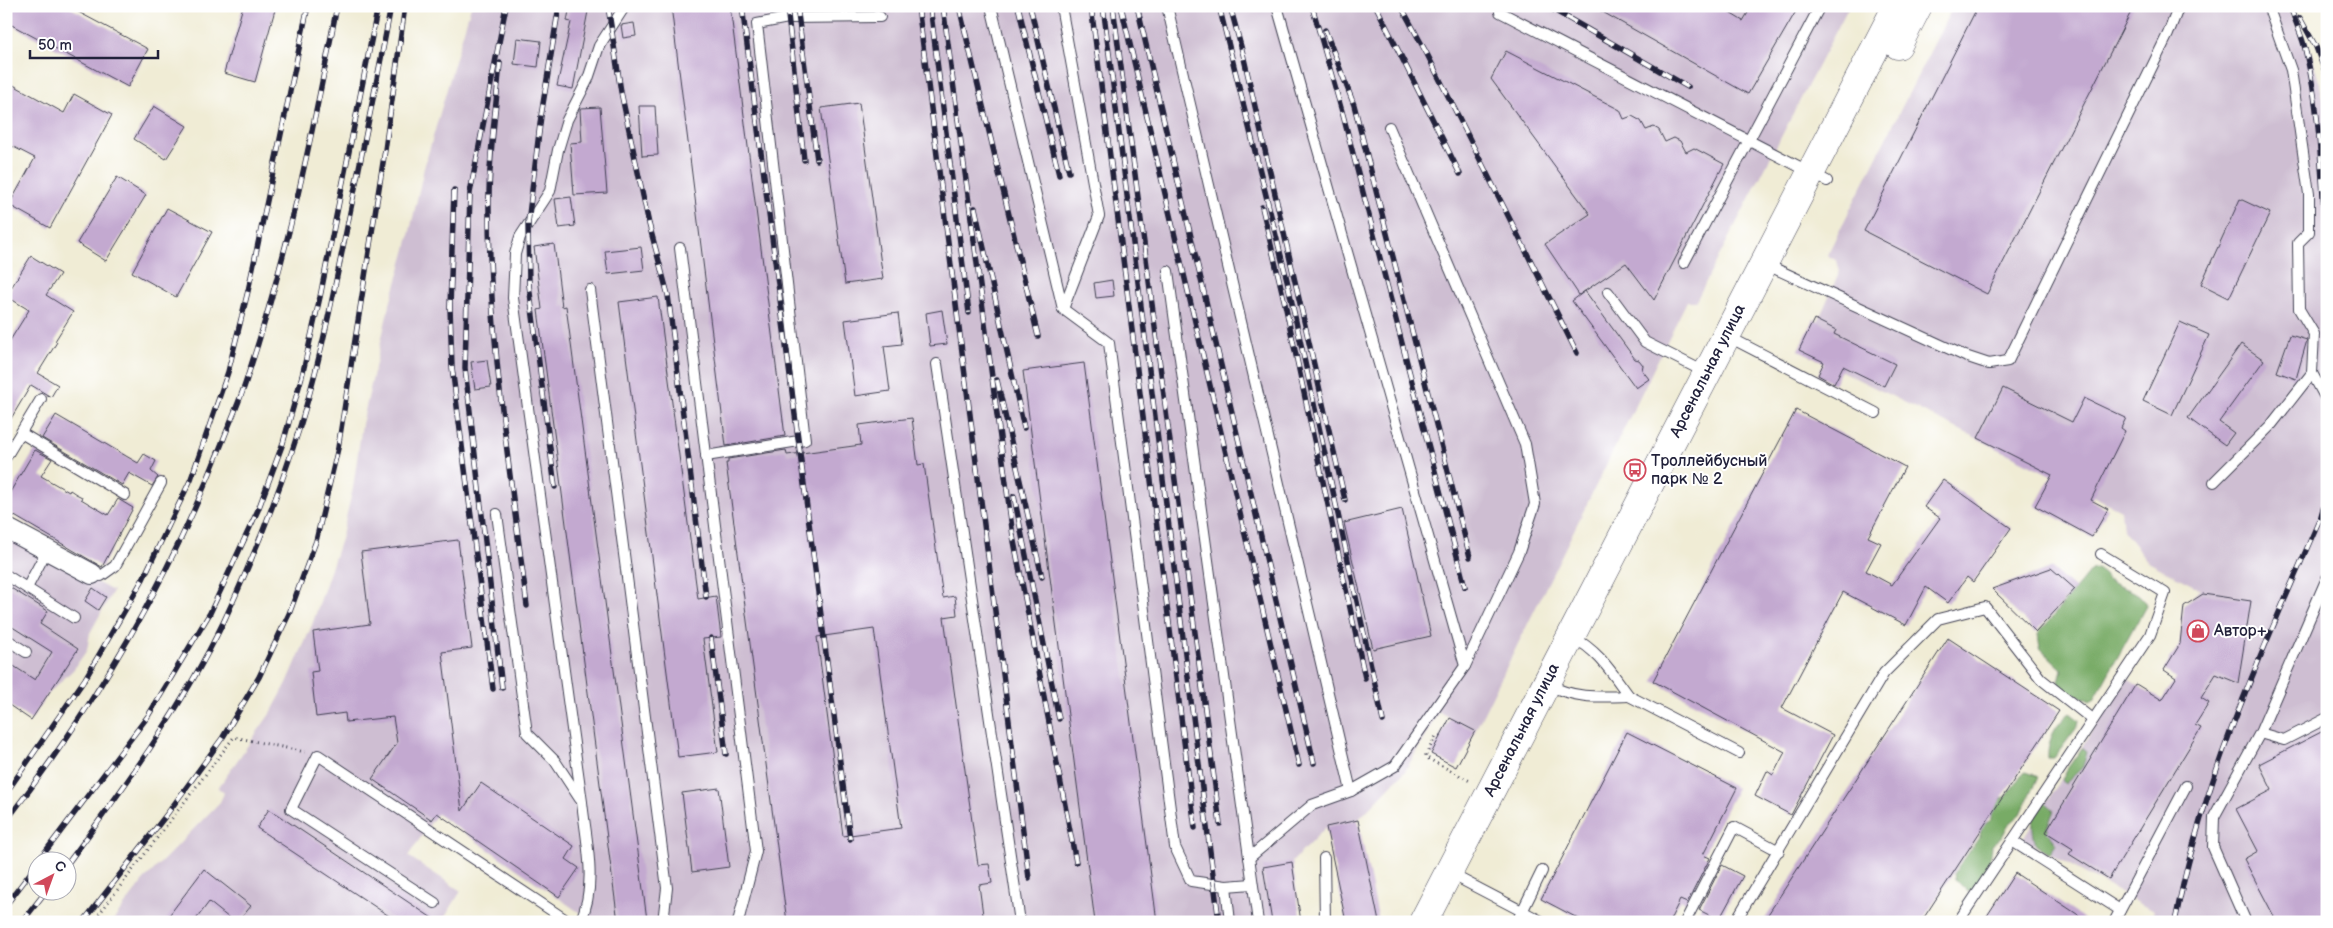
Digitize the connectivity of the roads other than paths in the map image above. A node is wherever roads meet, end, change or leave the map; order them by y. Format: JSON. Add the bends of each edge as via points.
{"nodes":[{"id":1,"x":625,"y":6,"type":"edge"},
{"id":2,"x":991,"y":6,"type":"edge"},
{"id":3,"x":1061,"y":6,"type":"edge"},
{"id":4,"x":1167,"y":6,"type":"edge"},
{"id":5,"x":1277,"y":6,"type":"edge"},
{"id":6,"x":1820,"y":6,"type":"edge"},
{"id":7,"x":2179,"y":6,"type":"edge"},
{"id":8,"x":2268,"y":6,"type":"edge"},
{"id":9,"x":1909,"y":7,"type":"edge"},
{"id":10,"x":1500,"y":12,"type":"dead end"},
{"id":11,"x":880,"y":17,"type":"dead end"},
{"id":12,"x":1389,"y":127,"type":"dead end"},
{"id":13,"x":1748,"y":139,"type":"junction"},
{"id":14,"x":1819,"y":177,"type":"junction"},
{"id":15,"x":680,"y":248,"type":"dead end"},
{"id":16,"x":1684,"y":263,"type":"dead end"},
{"id":17,"x":1772,"y":268,"type":"junction"},
{"id":18,"x":1168,"y":271,"type":"dead end"},
{"id":19,"x":590,"y":290,"type":"dead end"},
{"id":20,"x":1608,"y":292,"type":"dead end"},
{"id":21,"x":1063,"y":309,"type":"junction"},
{"id":22,"x":1735,"y":340,"type":"junction"},
{"id":23,"x":937,"y":364,"type":"dead end"},
{"id":24,"x":1707,"y":373,"type":"junction"},
{"id":25,"x":2312,"y":373,"type":"junction"},
{"id":26,"x":41,"y":399,"type":"dead end"},
{"id":27,"x":2327,"y":402,"type":"edge"},
{"id":28,"x":1876,"y":413,"type":"dead end"},
{"id":29,"x":21,"y":433,"type":"junction"},
{"id":30,"x":706,"y":456,"type":"junction"},
{"id":31,"x":6,"y":457,"type":"edge"},
{"id":32,"x":2214,"y":482,"type":"dead end"},
{"id":33,"x":161,"y":484,"type":"dead end"},
{"id":34,"x":126,"y":494,"type":"dead end"},
{"id":35,"x":497,"y":514,"type":"dead end"},
{"id":36,"x":6,"y":528,"type":"edge"},
{"id":37,"x":48,"y":550,"type":"junction"},
{"id":38,"x":2101,"y":554,"type":"dead end"},
{"id":39,"x":92,"y":574,"type":"joint"},
{"id":40,"x":6,"y":575,"type":"edge"},
{"id":41,"x":2327,"y":578,"type":"edge"},
{"id":42,"x":27,"y":588,"type":"junction"},
{"id":43,"x":74,"y":618,"type":"dead end"},
{"id":44,"x":6,"y":639,"type":"edge"},
{"id":45,"x":1579,"y":641,"type":"junction"},
{"id":46,"x":26,"y":652,"type":"dead end"},
{"id":47,"x":1465,"y":666,"type":"junction"},
{"id":48,"x":1555,"y":688,"type":"junction"},
{"id":49,"x":1629,"y":696,"type":"junction"},
{"id":50,"x":2327,"y":718,"type":"edge"},
{"id":51,"x":2093,"y":720,"type":"junction"},
{"id":52,"x":2260,"y":733,"type":"junction"},
{"id":53,"x":1740,"y":754,"type":"dead end"},
{"id":54,"x":2186,"y":786,"type":"dead end"},
{"id":55,"x":1351,"y":791,"type":"junction"},
{"id":56,"x":582,"y":802,"type":"junction"},
{"id":57,"x":2012,"y":841,"type":"junction"},
{"id":58,"x":1778,"y":851,"type":"junction"},
{"id":59,"x":1249,"y":858,"type":"junction"},
{"id":60,"x":1324,"y":858,"type":"dead end"},
{"id":61,"x":1542,"y":872,"type":"dead end"},
{"id":62,"x":1457,"y":878,"type":"junction"},
{"id":63,"x":1252,"y":884,"type":"junction"},
{"id":64,"x":1226,"y":886,"type":"junction"},
{"id":65,"x":435,"y":904,"type":"dead end"},
{"id":66,"x":2120,"y":910,"type":"junction"},
{"id":67,"x":1522,"y":911,"type":"junction"},
{"id":68,"x":569,"y":922,"type":"edge"},
{"id":69,"x":580,"y":922,"type":"edge"},
{"id":70,"x":663,"y":922,"type":"edge"},
{"id":71,"x":738,"y":922,"type":"edge"},
{"id":72,"x":1020,"y":922,"type":"edge"},
{"id":73,"x":1230,"y":922,"type":"edge"},
{"id":74,"x":1258,"y":922,"type":"edge"},
{"id":75,"x":1325,"y":922,"type":"edge"},
{"id":76,"x":1424,"y":922,"type":"edge"},
{"id":77,"x":1445,"y":922,"type":"edge"},
{"id":78,"x":1517,"y":922,"type":"edge"},
{"id":79,"x":1543,"y":922,"type":"edge"},
{"id":80,"x":1685,"y":922,"type":"edge"},
{"id":81,"x":1735,"y":922,"type":"edge"},
{"id":82,"x":1958,"y":922,"type":"edge"},
{"id":83,"x":2114,"y":922,"type":"edge"},
{"id":84,"x":2246,"y":922,"type":"edge"}],
"edges":[{"from":1,"to":56,"type":"lane","via":[[599,46],[588,79],[567,120],[550,191],[528,222],[515,254],[513,298]]},
{"from":2,"to":21,"type":"lane"},
{"from":3,"to":21,"type":"lane","via":[[1099,216]]},
{"from":4,"to":55,"type":"lane"},
{"from":5,"to":47,"type":"lane"},
{"from":6,"to":13,"type":"lane"},
{"from":7,"to":17,"type":"lane","via":[[2008,361],[1989,364],[1965,356]]},
{"from":8,"to":25,"type":"lane","via":[[2291,70],[2309,194],[2309,232],[2298,243],[2299,309],[2314,334]]},
{"from":9,"to":14,"type":"street","name":"Арсенальная улица"},
{"from":10,"to":13,"type":"lane"},
{"from":11,"to":30,"type":"lane","via":[[788,18],[757,24],[804,440]]},
{"from":12,"to":47,"type":"lane","via":[[1525,444],[1535,504],[1519,552]]},
{"from":13,"to":14,"type":"lane"},
{"from":13,"to":16,"type":"lane"},
{"from":14,"to":17,"type":"street","name":"Арсенальная улица"},
{"from":15,"to":30,"type":"lane"},
{"from":17,"to":22,"type":"street","name":"Арсенальная улица"},
{"from":18,"to":59,"type":"lane"},
{"from":19,"to":70,"type":"lane","via":[[667,888]]},
{"from":20,"to":24,"type":"lane","via":[[1645,342]]},
{"from":21,"to":64,"type":"lane","via":[[1109,343],[1175,847],[1191,880]]},
{"from":22,"to":24,"type":"street","name":"Арсенальная улица"},
{"from":22,"to":28,"type":"lane"},
{"from":22,"to":45,"type":"street","name":"Арсенальная улица"},
{"from":23,"to":72,"type":"lane"},
{"from":24,"to":45,"type":"street","name":"Арсенальная улица"},
{"from":25,"to":27,"type":"lane"},
{"from":25,"to":32,"type":"lane","via":[[2272,424]]},
{"from":26,"to":29,"type":"lane"},
{"from":29,"to":31,"type":"lane"},
{"from":29,"to":34,"type":"lane"},
{"from":30,"to":71,"type":"lane","via":[[756,850]]},
{"from":33,"to":39,"type":"lane","via":[[115,566],[101,576]]},
{"from":35,"to":56,"type":"lane","via":[[527,733],[555,760]]},
{"from":36,"to":37,"type":"street"},
{"from":37,"to":39,"type":"street"},
{"from":37,"to":42,"type":"lane"},
{"from":38,"to":51,"type":"lane","via":[[2165,593],[2150,635]]},
{"from":40,"to":42,"type":"lane"},
{"from":41,"to":52,"type":"lane"},
{"from":42,"to":43,"type":"lane"},
{"from":44,"to":46,"type":"lane"},
{"from":45,"to":48,"type":"street","name":"Арсенальная улица"},
{"from":45,"to":49,"type":"lane","via":[[1604,662]]},
{"from":47,"to":55,"type":"lane","via":[[1395,766]]},
{"from":48,"to":49,"type":"lane","via":[[1586,697]]},
{"from":48,"to":62,"type":"street","name":"Арсенальная улица"},
{"from":49,"to":53,"type":"lane"},
{"from":50,"to":52,"type":"lane","via":[[2284,740]]},
{"from":51,"to":57,"type":"lane"},
{"from":51,"to":58,"type":"lane","via":[[2041,680],[1985,607],[1938,619],[1884,673]]},
{"from":52,"to":84,"type":"lane","via":[[2214,817],[2214,848]]},
{"from":54,"to":66,"type":"lane"},
{"from":55,"to":59,"type":"lane","via":[[1312,805]]},
{"from":56,"to":69,"type":"lane","via":[[590,888]]},
{"from":57,"to":66,"type":"lane"},
{"from":57,"to":82,"type":"lane"},
{"from":58,"to":80,"type":"lane","via":[[1734,827]]},
{"from":58,"to":81,"type":"lane"},
{"from":59,"to":63,"type":"lane"},
{"from":60,"to":75,"type":"lane"},
{"from":61,"to":67,"type":"lane"},
{"from":62,"to":67,"type":"lane"},
{"from":62,"to":76,"type":"street","name":"Арсенальная улица"},
{"from":62,"to":77,"type":"street","name":"Арсенальная улица"},
{"from":63,"to":64,"type":"lane"},
{"from":63,"to":74,"type":"lane"},
{"from":64,"to":73,"type":"lane"},
{"from":65,"to":68,"type":"lane","via":[[291,809],[318,755]]},
{"from":66,"to":83,"type":"lane"},
{"from":67,"to":78,"type":"lane"},
{"from":67,"to":79,"type":"lane"}]}
